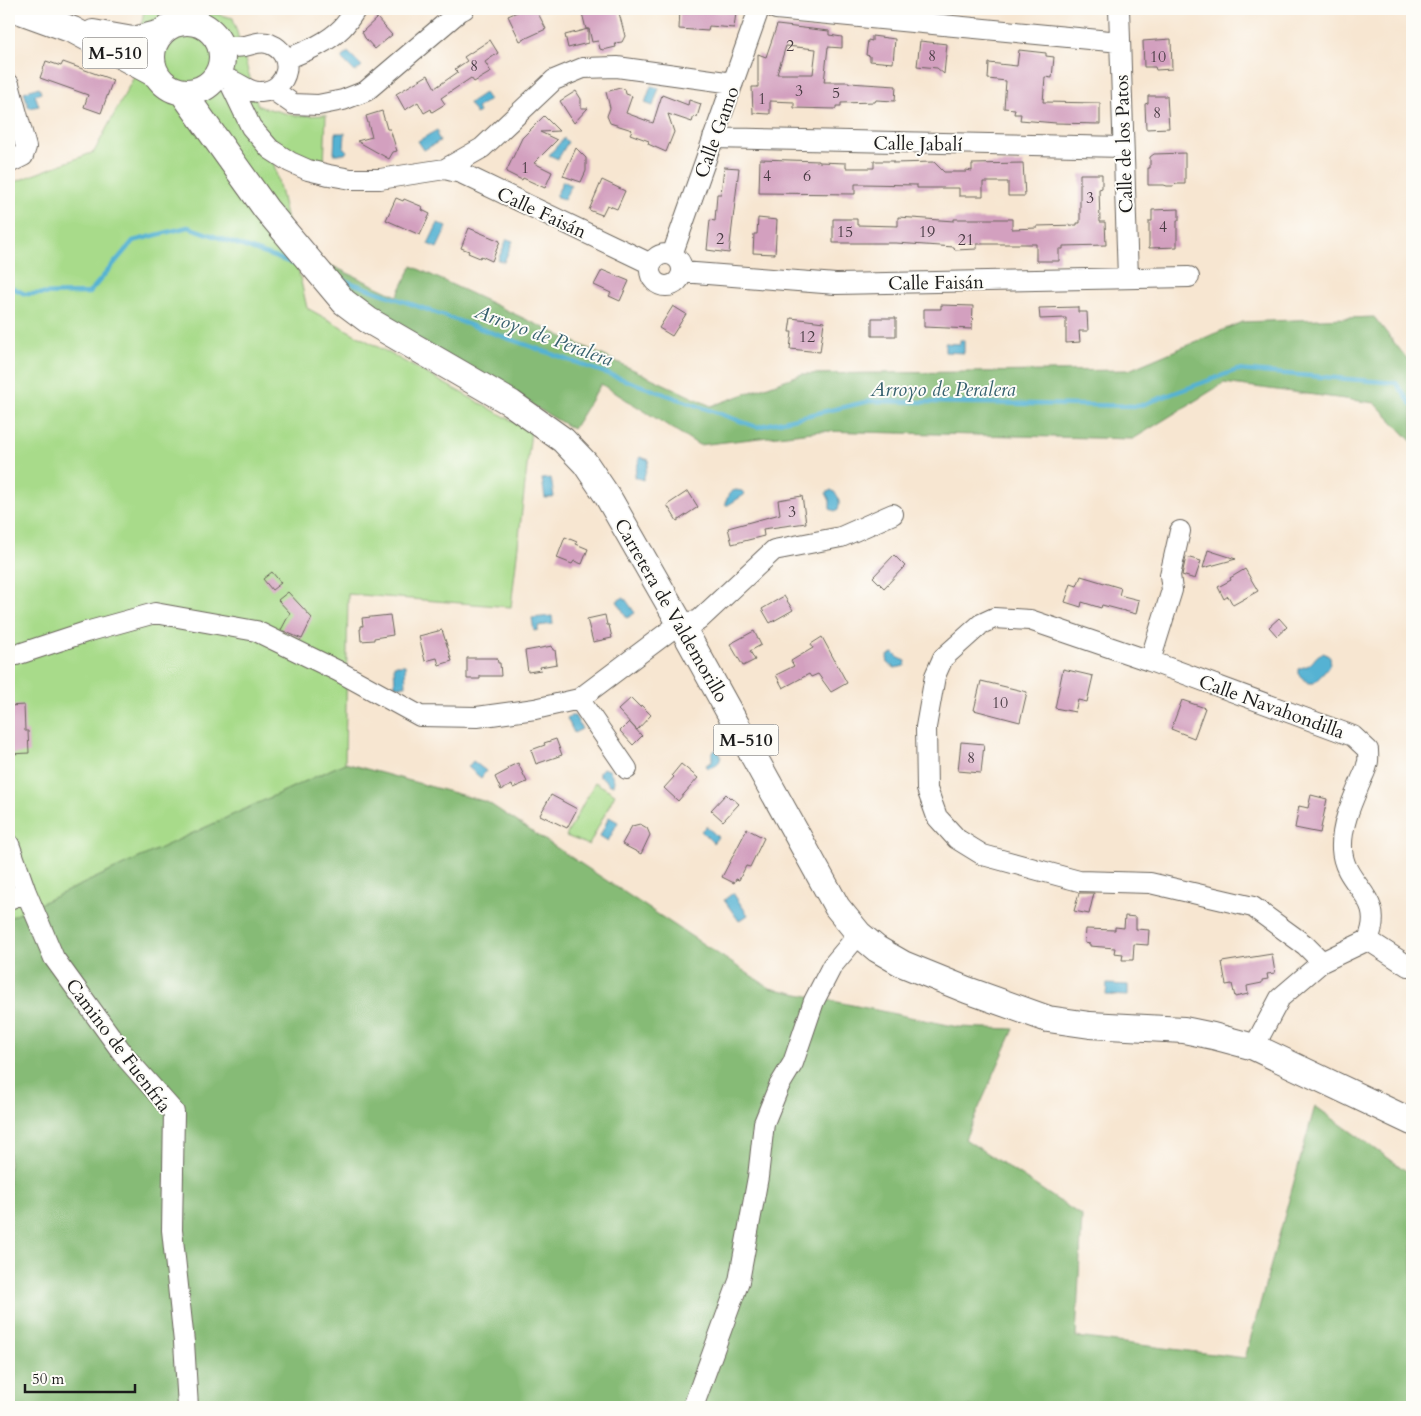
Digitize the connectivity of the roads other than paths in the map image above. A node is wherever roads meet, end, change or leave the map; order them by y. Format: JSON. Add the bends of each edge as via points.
{"nodes":[{"id":1,"x":15,"y":9,"type":"edge"},
{"id":2,"x":356,"y":9,"type":"edge"},
{"id":3,"x":464,"y":9,"type":"edge"},
{"id":4,"x":759,"y":9,"type":"edge"},
{"id":5,"x":776,"y":9,"type":"edge"},
{"id":6,"x":1119,"y":9,"type":"edge"},
{"id":7,"x":73,"y":30,"type":"junction"},
{"id":8,"x":161,"y":33,"type":"junction"},
{"id":9,"x":1120,"y":42,"type":"junction"},
{"id":10,"x":220,"y":46,"type":"junction"},
{"id":11,"x":286,"y":59,"type":"junction"},
{"id":12,"x":157,"y":76,"type":"junction"},
{"id":13,"x":9,"y":84,"type":"edge"},
{"id":14,"x":208,"y":84,"type":"junction"},
{"id":15,"x":733,"y":84,"type":"junction"},
{"id":16,"x":266,"y":91,"type":"junction"},
{"id":17,"x":11,"y":104,"type":"edge"},
{"id":18,"x":246,"y":114,"type":"junction"},
{"id":19,"x":713,"y":138,"type":"junction"},
{"id":20,"x":1123,"y":147,"type":"junction"},
{"id":21,"x":482,"y":148,"type":"junction"},
{"id":22,"x":9,"y":163,"type":"edge"},
{"id":23,"x":445,"y":169,"type":"junction"},
{"id":24,"x":487,"y":186,"type":"junction"},
{"id":25,"x":672,"y":255,"type":"junction"},
{"id":26,"x":651,"y":264,"type":"junction"},
{"id":27,"x":682,"y":272,"type":"junction"},
{"id":28,"x":1189,"y":277,"type":"dead end"},
{"id":29,"x":1128,"y":278,"type":"junction"},
{"id":30,"x":893,"y":514,"type":"dead end"},
{"id":31,"x":1180,"y":532,"type":"dead end"},
{"id":32,"x":680,"y":623,"type":"junction"},
{"id":33,"x":9,"y":656,"type":"edge"},
{"id":34,"x":1150,"y":661,"type":"junction"},
{"id":35,"x":579,"y":699,"type":"junction"},
{"id":36,"x":627,"y":769,"type":"dead end"},
{"id":37,"x":9,"y":844,"type":"edge"},
{"id":38,"x":17,"y":895,"type":"edge"},
{"id":39,"x":859,"y":934,"type":"junction"},
{"id":40,"x":1368,"y":940,"type":"junction"},
{"id":41,"x":1322,"y":962,"type":"junction"},
{"id":42,"x":1412,"y":966,"type":"edge"},
{"id":43,"x":1254,"y":1047,"type":"junction"},
{"id":44,"x":1412,"y":1122,"type":"edge"},
{"id":45,"x":188,"y":1407,"type":"edge"},
{"id":46,"x":694,"y":1407,"type":"edge"}],
"edges":[{"from":1,"to":7,"type":"main road","number":"M-510"},
{"from":2,"to":11,"type":"street","via":[[343,28],[325,43]]},
{"from":3,"to":16,"type":"street","via":[[366,91],[318,105],[293,104]]},
{"from":4,"to":15,"type":"street","name":"Calle Gamo"},
{"from":5,"to":9,"type":"street"},
{"from":6,"to":9,"type":"street","name":"Calle de los Patos"},
{"from":7,"to":8,"type":"main road","number":"M-510","via":[[133,40]]},
{"from":7,"to":12,"type":"main road","number":"M-510"},
{"from":8,"to":10,"type":"main road","number":"M-510","via":[[179,23],[199,24],[208,29]]},
{"from":8,"to":12,"type":"main road","number":"M-510","via":[[152,54]]},
{"from":9,"to":20,"type":"street","name":"Calle de los Patos"},
{"from":10,"to":11,"type":"street","via":[[269,43],[280,49]]},
{"from":10,"to":14,"type":"main road","number":"M-510","via":[[221,67]]},
{"from":11,"to":16,"type":"street","via":[[281,84]]},
{"from":12,"to":14,"type":"main road","number":"M-510","via":[[172,90]]},
{"from":13,"to":17,"type":"street"},
{"from":14,"to":16,"type":"street","via":[[233,80],[246,89]]},
{"from":14,"to":18,"type":"street"},
{"from":14,"to":32,"type":"main road","name":"Carretera de Valdemorillo","number":"M-510","via":[[207,109],[216,140],[266,209],[344,302],[368,320],[511,403],[564,440],[585,463],[608,497]]},
{"from":15,"to":19,"type":"street","name":"Calle Gamo"},
{"from":15,"to":21,"type":"street","via":[[617,67],[584,68],[554,80]]},
{"from":16,"to":18,"type":"street","via":[[249,100]]},
{"from":17,"to":22,"type":"street","via":[[26,147],[23,156]]},
{"from":18,"to":23,"type":"street","via":[[251,127],[270,150],[308,170],[351,179],[380,179]]},
{"from":19,"to":20,"type":"street","name":"Calle Jabalí"},
{"from":19,"to":25,"type":"street","name":"Calle Gamo"},
{"from":20,"to":29,"type":"street","name":"Calle de los Patos"},
{"from":21,"to":23,"type":"street"},
{"from":21,"to":24,"type":"street","name":"Calle Faisán","via":[[480,163]]},
{"from":23,"to":24,"type":"street","name":"Calle Faisán"},
{"from":24,"to":26,"type":"street","name":"Calle Faisán"},
{"from":25,"to":26,"type":"street","via":[[660,255]]},
{"from":25,"to":27,"type":"street","via":[[682,265]]},
{"from":26,"to":27,"type":"street","via":[[651,277],[662,286],[675,284]]},
{"from":27,"to":29,"type":"street","name":"Calle Faisán","via":[[836,284]]},
{"from":28,"to":29,"type":"street","name":"Calle Faisán"},
{"from":30,"to":32,"type":"street","via":[[841,537],[774,550],[698,621]]},
{"from":31,"to":34,"type":"street","via":[[1170,575],[1172,590]]},
{"from":32,"to":35,"type":"street"},
{"from":32,"to":39,"type":"main road","name":"Carretera de Valdemorillo","number":"M-510","via":[[837,907]]},
{"from":33,"to":35,"type":"street","via":[[155,614],[256,631],[420,716],[477,717]]},
{"from":34,"to":40,"type":"street","name":"Calle Navahondilla","via":[[1354,736],[1368,750],[1368,765],[1349,809],[1342,850],[1348,871],[1370,903],[1373,928]]},
{"from":34,"to":41,"type":"street","name":"Calle Navahondilla","via":[[1030,620],[994,618],[981,624],[943,658],[935,676],[926,736],[927,789],[937,817],[957,839],[983,855],[1079,881],[1150,883],[1253,907],[1305,945]]},
{"from":35,"to":36,"type":"street"},
{"from":37,"to":38,"type":"street","name":"Camino de Fuenfría"},
{"from":38,"to":45,"type":"street","name":"Camino de Fuenfría","via":[[54,958],[127,1059],[174,1112],[172,1230]]},
{"from":39,"to":43,"type":"main road","name":"Carretera de Valdemorillo","number":"M-510","via":[[903,964],[1048,1018],[1090,1025],[1184,1030]]},
{"from":39,"to":46,"type":"street","via":[[832,966],[814,1001],[793,1063],[779,1086],[764,1123],[758,1177],[739,1281]]},
{"from":40,"to":41,"type":"street"},
{"from":40,"to":42,"type":"street"},
{"from":41,"to":43,"type":"street","via":[[1280,998]]},
{"from":43,"to":44,"type":"main road","name":"Carretera de Valdemorillo","number":"M-510"}]}
